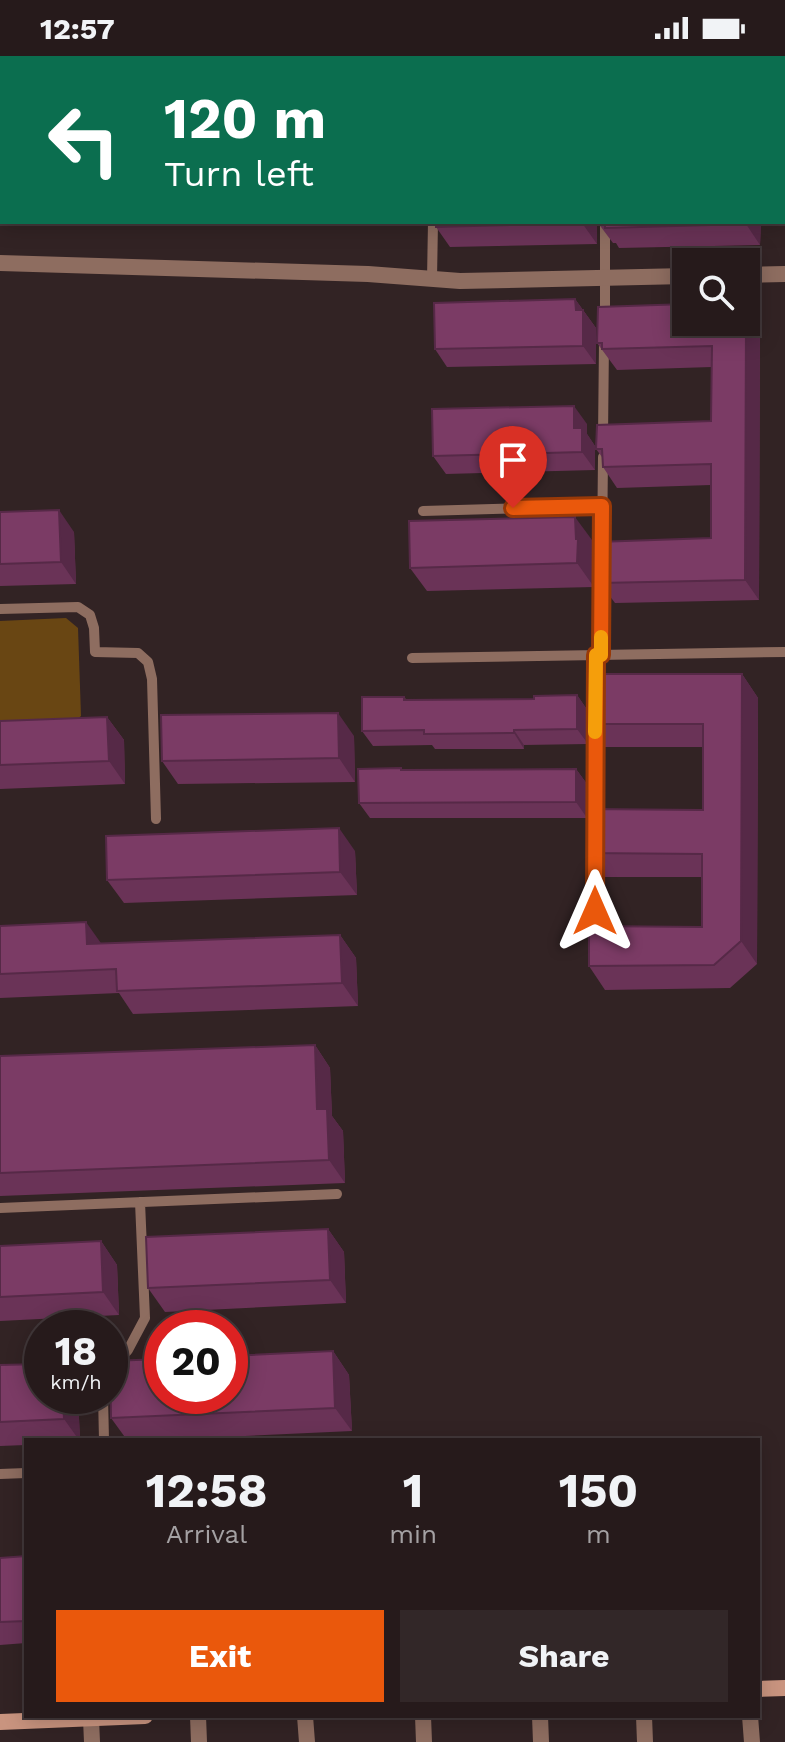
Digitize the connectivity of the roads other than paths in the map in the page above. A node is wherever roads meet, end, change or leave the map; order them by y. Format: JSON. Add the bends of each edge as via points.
{"nodes":[{"id":1,"x":433,"y":224,"type":"edge"},
{"id":2,"x":605,"y":224,"type":"edge"},
{"id":3,"x":0,"y":263,"type":"edge"},
{"id":4,"x":785,"y":274,"type":"edge"},
{"id":5,"x":760,"y":275,"type":"edge"},
{"id":6,"x":672,"y":276,"type":"edge"},
{"id":7,"x":605,"y":278,"type":"junction"},
{"id":8,"x":432,"y":279,"type":"junction"},
{"id":9,"x":602,"y":506,"type":"junction"},
{"id":10,"x":423,"y":511,"type":"dead end"},
{"id":11,"x":0,"y":609,"type":"edge"},
{"id":12,"x":785,"y":652,"type":"edge"},
{"id":13,"x":598,"y":655,"type":"junction"},
{"id":14,"x":412,"y":658,"type":"dead end"},
{"id":15,"x":156,"y":819,"type":"dead end"},
{"id":16,"x":595,"y":831,"type":"edge"},
{"id":17,"x":595,"y":847,"type":"edge"},
{"id":18,"x":595,"y":911,"type":"dead end"},
{"id":19,"x":337,"y":1194,"type":"dead end"},
{"id":20,"x":140,"y":1202,"type":"junction"},
{"id":21,"x":0,"y":1208,"type":"edge"},
{"id":22,"x":128,"y":1350,"type":"edge"},
{"id":23,"x":103,"y":1414,"type":"edge"},
{"id":24,"x":104,"y":1438,"type":"edge"},
{"id":25,"x":24,"y":1473,"type":"edge"},
{"id":26,"x":0,"y":1474,"type":"edge"},
{"id":27,"x":785,"y":1688,"type":"edge"},
{"id":28,"x":760,"y":1689,"type":"edge"},
{"id":29,"x":102,"y":1718,"type":"edge"},
{"id":30,"x":198,"y":1718,"type":"edge"},
{"id":31,"x":305,"y":1718,"type":"edge"},
{"id":32,"x":423,"y":1718,"type":"edge"},
{"id":33,"x":540,"y":1718,"type":"edge"},
{"id":34,"x":644,"y":1718,"type":"edge"},
{"id":35,"x":750,"y":1718,"type":"edge"},
{"id":36,"x":91,"y":1719,"type":"junction"},
{"id":37,"x":0,"y":1722,"type":"edge"},
{"id":38,"x":92,"y":1742,"type":"edge"},
{"id":39,"x":199,"y":1742,"type":"edge"},
{"id":40,"x":307,"y":1742,"type":"edge"},
{"id":41,"x":424,"y":1742,"type":"edge"},
{"id":42,"x":541,"y":1742,"type":"edge"},
{"id":43,"x":645,"y":1742,"type":"edge"},
{"id":44,"x":752,"y":1742,"type":"edge"}],
"edges":[{"from":1,"to":8,"type":"lane"},
{"from":2,"to":7,"type":"lane"},
{"from":3,"to":8,"type":"street"},
{"from":4,"to":5,"type":"street"},
{"from":6,"to":7,"type":"street"},
{"from":7,"to":8,"type":"street"},
{"from":7,"to":9,"type":"lane"},
{"from":9,"to":10,"type":"lane"},
{"from":9,"to":13,"type":"lane"},
{"from":11,"to":15,"type":"lane","via":[[78,607],[90,615],[95,652],[138,653],[148,662]]},
{"from":12,"to":13,"type":"lane"},
{"from":13,"to":14,"type":"lane"},
{"from":13,"to":16,"type":"lane"},
{"from":17,"to":18,"type":"lane"},
{"from":19,"to":20,"type":"lane"},
{"from":20,"to":21,"type":"lane"},
{"from":20,"to":22,"type":"lane","via":[[145,1318]]},
{"from":23,"to":24,"type":"lane"},
{"from":25,"to":26,"type":"lane"},
{"from":27,"to":28,"type":"main road"},
{"from":29,"to":36,"type":"main road"},
{"from":30,"to":39,"type":"street"},
{"from":31,"to":40,"type":"street"},
{"from":32,"to":41,"type":"street"},
{"from":33,"to":42,"type":"street"},
{"from":34,"to":43,"type":"street"},
{"from":35,"to":44,"type":"street"},
{"from":36,"to":37,"type":"main road"},
{"from":36,"to":38,"type":"street"}]}
